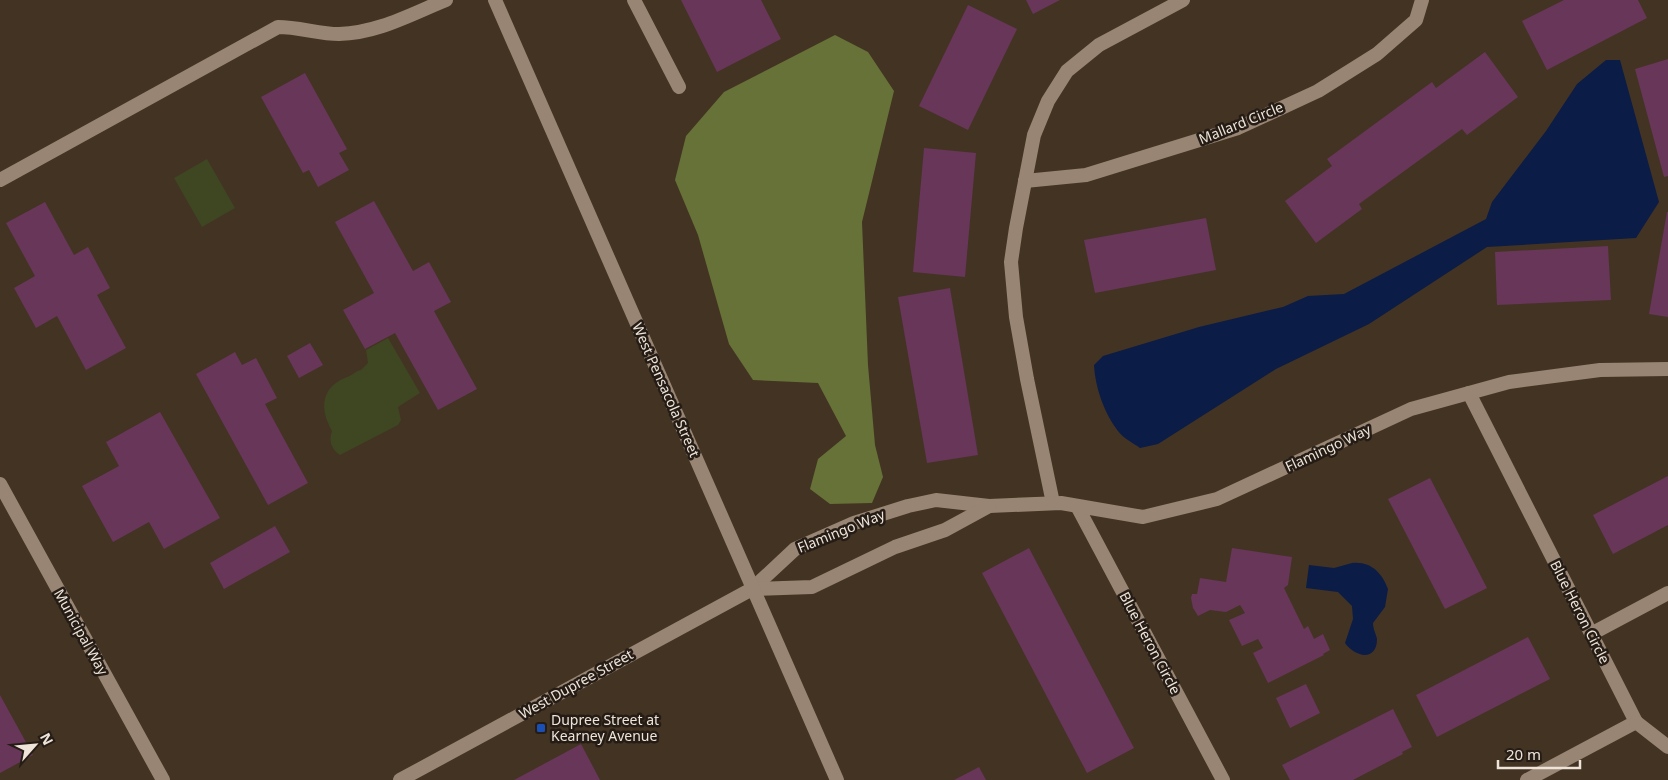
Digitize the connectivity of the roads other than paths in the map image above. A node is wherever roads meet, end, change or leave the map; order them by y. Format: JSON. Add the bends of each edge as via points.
{"nodes":[{"id":1,"x":446,"y":0,"type":"edge"},
{"id":2,"x":495,"y":0,"type":"edge"},
{"id":3,"x":634,"y":0,"type":"edge"},
{"id":4,"x":1183,"y":0,"type":"edge"},
{"id":5,"x":1422,"y":0,"type":"edge"},
{"id":6,"x":679,"y":87,"type":"dead end"},
{"id":7,"x":0,"y":180,"type":"edge"},
{"id":8,"x":1025,"y":181,"type":"junction"},
{"id":9,"x":1668,"y":369,"type":"edge"},
{"id":10,"x":1469,"y":393,"type":"junction"},
{"id":11,"x":0,"y":484,"type":"edge"},
{"id":12,"x":1053,"y":503,"type":"junction"},
{"id":13,"x":989,"y":506,"type":"junction"},
{"id":14,"x":1076,"y":506,"type":"junction"},
{"id":15,"x":752,"y":589,"type":"junction"},
{"id":16,"x":1668,"y":592,"type":"edge"},
{"id":17,"x":1591,"y":634,"type":"junction"},
{"id":18,"x":1636,"y":722,"type":"junction"},
{"id":19,"x":1668,"y":747,"type":"edge"},
{"id":20,"x":163,"y":780,"type":"edge"},
{"id":21,"x":400,"y":780,"type":"edge"},
{"id":22,"x":837,"y":780,"type":"edge"},
{"id":23,"x":1223,"y":780,"type":"edge"},
{"id":24,"x":1527,"y":780,"type":"edge"}],
"edges":[{"from":1,"to":7,"type":"main road","via":[[387,26],[362,32],[338,34],[278,27]]},
{"from":2,"to":15,"type":"main road","name":"West Pensacola Street"},
{"from":3,"to":6,"type":"main road"},
{"from":4,"to":8,"type":"main road","via":[[1099,45],[1067,71],[1048,101],[1034,135]]},
{"from":5,"to":8,"type":"main road","name":"Mallard Circle","via":[[1416,20],[1377,54],[1318,90],[1238,128],[1086,175]]},
{"from":8,"to":12,"type":"main road","via":[[1011,262],[1027,380]]},
{"from":9,"to":10,"type":"main road","name":"Flamingo Way","via":[[1600,370],[1509,382]]},
{"from":10,"to":14,"type":"main road","name":"Flamingo Way","via":[[1411,409],[1217,499],[1142,517]]},
{"from":10,"to":17,"type":"main road","name":"Blue Heron Circle"},
{"from":11,"to":20,"type":"main road","name":"Municipal Way"},
{"from":12,"to":13,"type":"main road","name":"Flamingo Way"},
{"from":12,"to":14,"type":"main road","name":"Flamingo Way"},
{"from":13,"to":15,"type":"main road","name":"Flamingo Way","via":[[945,530],[895,547],[812,588]]},
{"from":13,"to":15,"type":"main road","name":"Flamingo Way","via":[[936,500],[854,524],[795,549]]},
{"from":14,"to":23,"type":"main road","name":"Blue Heron Circle"},
{"from":15,"to":21,"type":"main road","name":"West Dupree Street"},
{"from":15,"to":22,"type":"main road","name":"West Pensacola Street"},
{"from":16,"to":17,"type":"main road"},
{"from":17,"to":18,"type":"main road","name":"Blue Heron Circle"},
{"from":18,"to":19,"type":"main road"},
{"from":18,"to":24,"type":"main road"}]}
